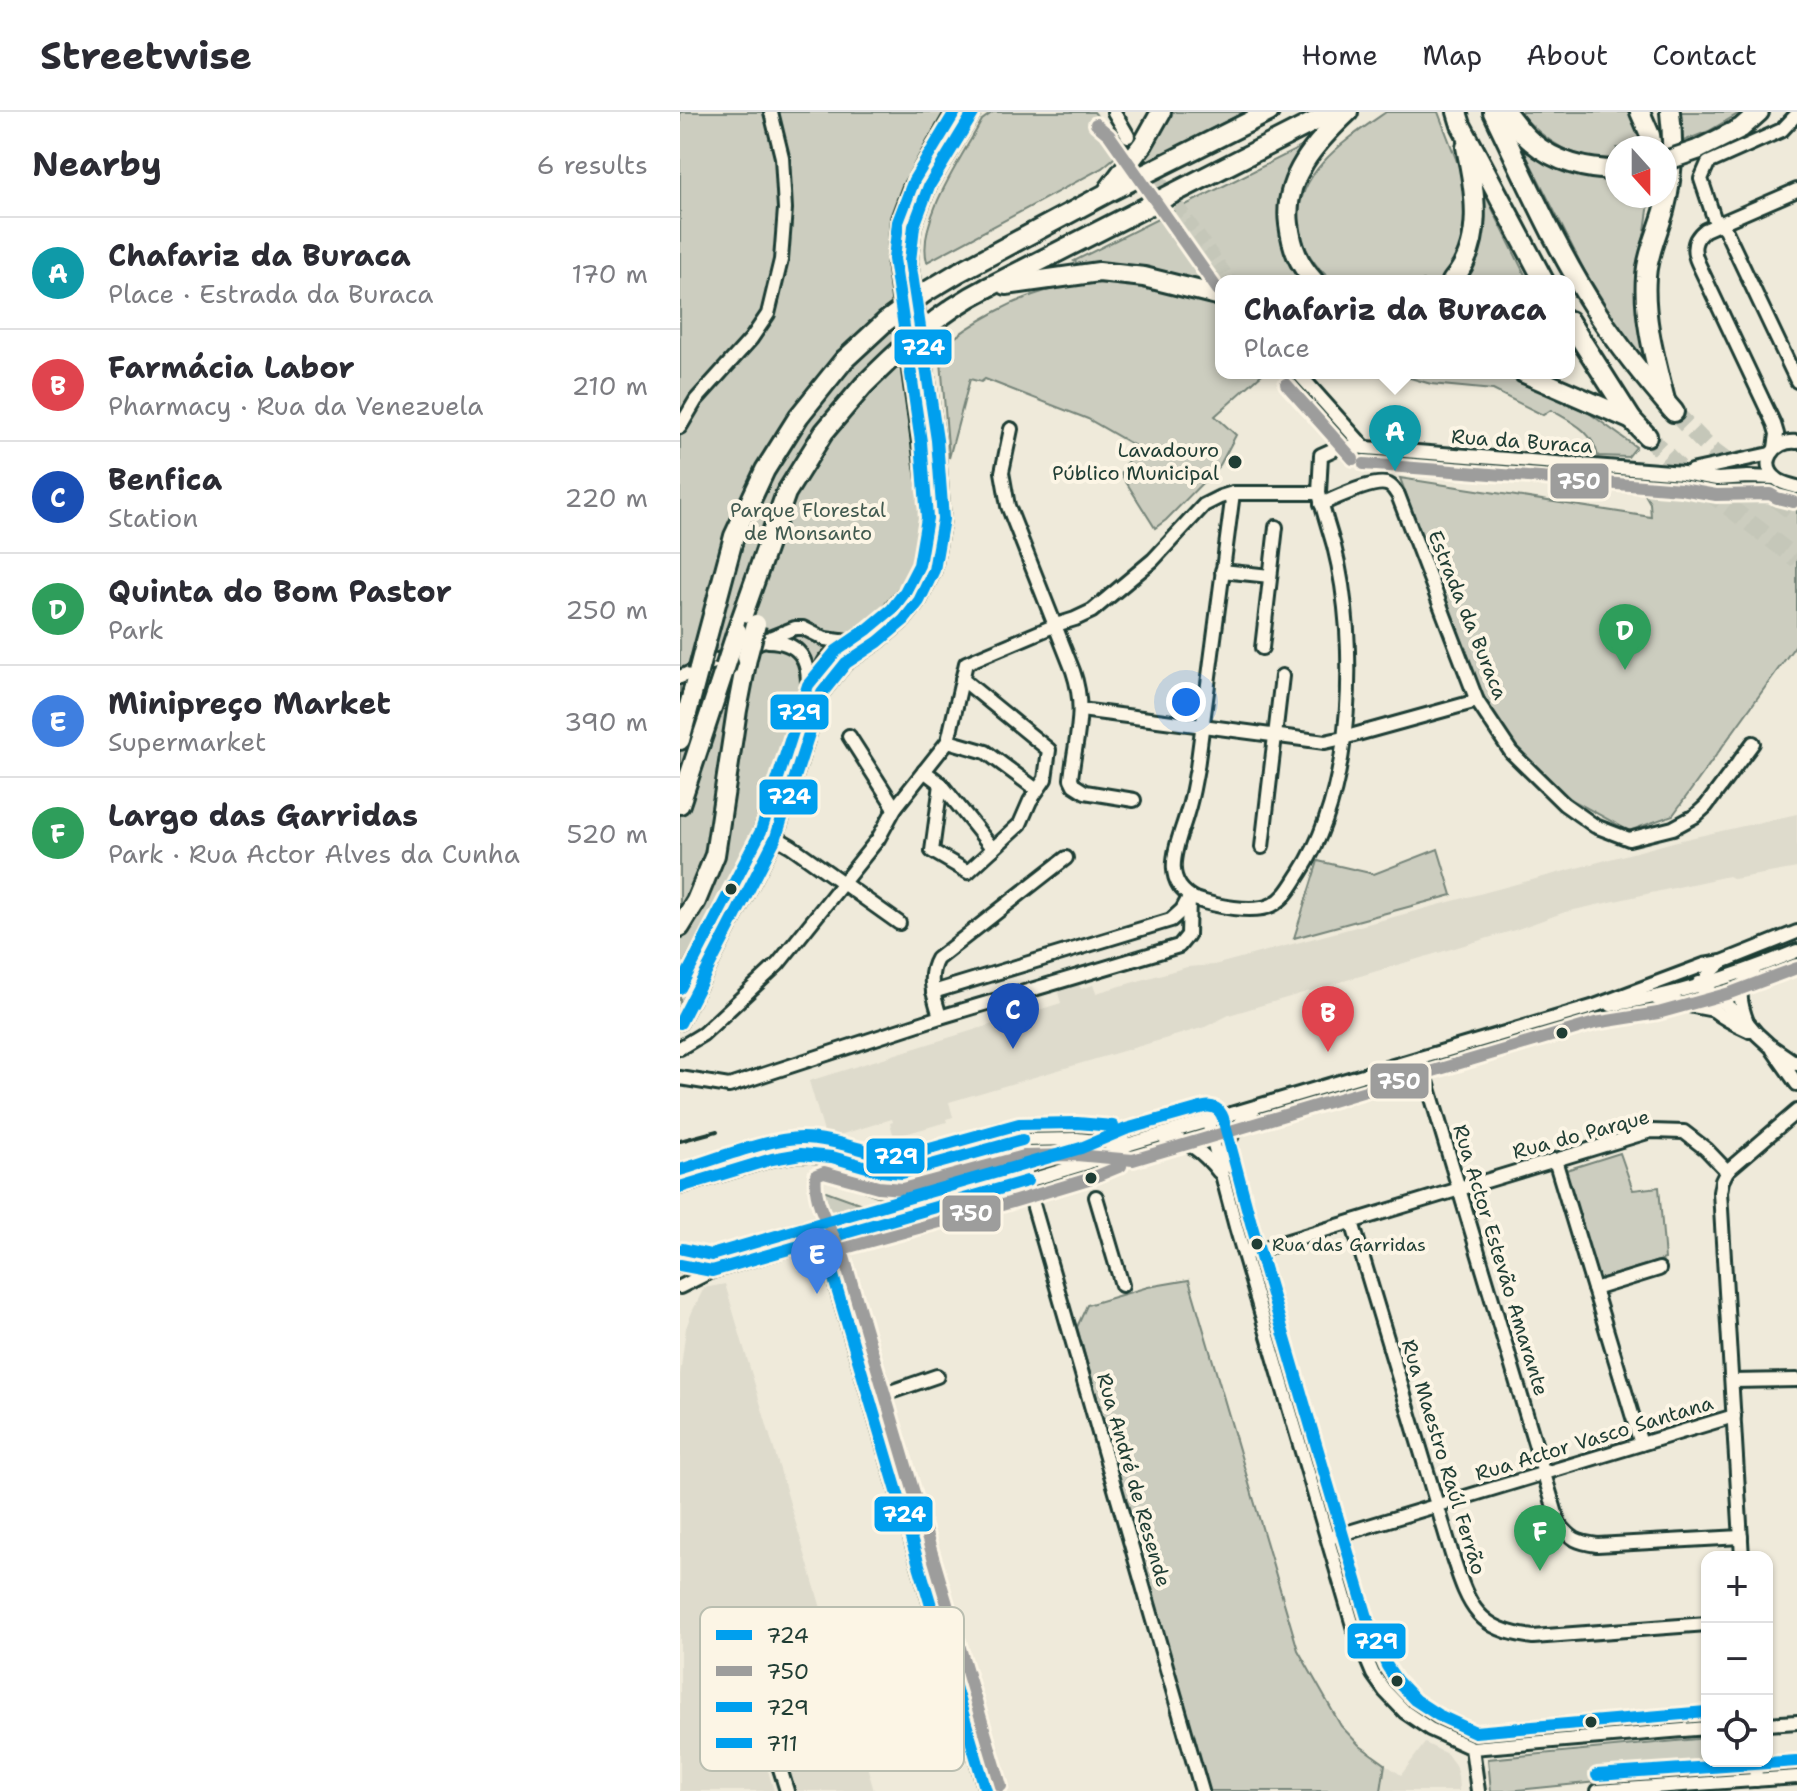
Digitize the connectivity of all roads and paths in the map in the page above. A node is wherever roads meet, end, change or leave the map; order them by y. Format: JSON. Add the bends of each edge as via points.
{"nodes":[{"id":1,"x":771,"y":112,"type":"edge"},
{"id":2,"x":953,"y":112,"type":"edge"},
{"id":3,"x":974,"y":112,"type":"edge"},
{"id":4,"x":1106,"y":112,"type":"edge"},
{"id":5,"x":1114,"y":112,"type":"edge"},
{"id":6,"x":1161,"y":112,"type":"edge"},
{"id":7,"x":1269,"y":112,"type":"edge"},
{"id":8,"x":1333,"y":112,"type":"edge"},
{"id":9,"x":1348,"y":112,"type":"edge"},
{"id":10,"x":1493,"y":112,"type":"edge"},
{"id":11,"x":1506,"y":112,"type":"edge"},
{"id":12,"x":1640,"y":112,"type":"edge"},
{"id":13,"x":1670,"y":112,"type":"edge"},
{"id":14,"x":1759,"y":112,"type":"edge"},
{"id":15,"x":1797,"y":114,"type":"edge"},
{"id":16,"x":1459,"y":119,"type":"edge"},
{"id":17,"x":1650,"y":136,"type":"edge"},
{"id":18,"x":1702,"y":157,"type":"junction"},
{"id":19,"x":1677,"y":160,"type":"edge"},
{"id":20,"x":1605,"y":169,"type":"edge"},
{"id":21,"x":1797,"y":190,"type":"edge"},
{"id":22,"x":1107,"y":193,"type":"junction"},
{"id":23,"x":1657,"y":208,"type":"edge"},
{"id":24,"x":1720,"y":224,"type":"junction"},
{"id":25,"x":1657,"y":233,"type":"junction"},
{"id":26,"x":1308,"y":275,"type":"edge"},
{"id":27,"x":1457,"y":275,"type":"edge"},
{"id":28,"x":1541,"y":275,"type":"edge"},
{"id":29,"x":1575,"y":275,"type":"edge"},
{"id":30,"x":1575,"y":275,"type":"edge"},
{"id":31,"x":987,"y":288,"type":"junction"},
{"id":32,"x":1215,"y":295,"type":"edge"},
{"id":33,"x":1575,"y":330,"type":"edge"},
{"id":34,"x":1303,"y":379,"type":"edge"},
{"id":35,"x":1538,"y":379,"type":"edge"},
{"id":36,"x":1797,"y":381,"type":"edge"},
{"id":37,"x":1632,"y":420,"type":"junction"},
{"id":38,"x":680,"y":427,"type":"edge"},
{"id":39,"x":1011,"y":429,"type":"dead end"},
{"id":40,"x":1647,"y":436,"type":"tunnel mouth"},
{"id":41,"x":1797,"y":442,"type":"edge"},
{"id":42,"x":1365,"y":448,"type":"junction"},
{"id":43,"x":1773,"y":451,"type":"junction"},
{"id":44,"x":1683,"y":473,"type":"junction"},
{"id":45,"x":1775,"y":478,"type":"junction"},
{"id":46,"x":1795,"y":485,"type":"edge"},
{"id":47,"x":1233,"y":493,"type":"junction"},
{"id":48,"x":1320,"y":498,"type":"junction"},
{"id":49,"x":1276,"y":527,"type":"dead end"},
{"id":50,"x":1222,"y":571,"type":"junction"},
{"id":51,"x":1270,"y":576,"type":"junction"},
{"id":52,"x":755,"y":582,"type":"junction"},
{"id":53,"x":1056,"y":625,"type":"junction"},
{"id":54,"x":758,"y":632,"type":"junction"},
{"id":55,"x":849,"y":642,"type":"junction"},
{"id":56,"x":1262,"y":648,"type":"dead end"},
{"id":57,"x":1282,"y":676,"type":"dead end"},
{"id":58,"x":688,"y":678,"type":"edge"},
{"id":59,"x":962,"y":679,"type":"junction"},
{"id":60,"x":808,"y":691,"type":"junction"},
{"id":61,"x":1477,"y":701,"type":"junction"},
{"id":62,"x":1081,"y":710,"type":"junction"},
{"id":63,"x":1203,"y":725,"type":"junction"},
{"id":64,"x":1276,"y":735,"type":"junction"},
{"id":65,"x":849,"y":736,"type":"dead end"},
{"id":66,"x":1343,"y":738,"type":"junction"},
{"id":67,"x":680,"y":740,"type":"edge"},
{"id":68,"x":948,"y":741,"type":"junction"},
{"id":69,"x":1753,"y":743,"type":"dead end"},
{"id":70,"x":924,"y":771,"type":"junction"},
{"id":71,"x":941,"y":784,"type":"junction"},
{"id":72,"x":1037,"y":790,"type":"junction"},
{"id":73,"x":1134,"y":800,"type":"dead end"},
{"id":74,"x":680,"y":804,"type":"edge"},
{"id":75,"x":895,"y":808,"type":"junction"},
{"id":76,"x":761,"y":831,"type":"junction"},
{"id":77,"x":776,"y":837,"type":"junction"},
{"id":78,"x":1262,"y":847,"type":"dead end"},
{"id":79,"x":993,"y":849,"type":"junction"},
{"id":80,"x":1066,"y":858,"type":"dead end"},
{"id":81,"x":844,"y":884,"type":"junction"},
{"id":82,"x":1189,"y":897,"type":"junction"},
{"id":83,"x":899,"y":923,"type":"dead end"},
{"id":84,"x":680,"y":927,"type":"edge"},
{"id":85,"x":1797,"y":932,"type":"edge"},
{"id":86,"x":1797,"y":951,"type":"edge"},
{"id":87,"x":1722,"y":962,"type":"junction"},
{"id":88,"x":1760,"y":966,"type":"junction"},
{"id":89,"x":1673,"y":976,"type":"junction"},
{"id":90,"x":1703,"y":985,"type":"junction"},
{"id":91,"x":680,"y":987,"type":"edge"},
{"id":92,"x":933,"y":992,"type":"junction"},
{"id":93,"x":1654,"y":998,"type":"junction"},
{"id":94,"x":1592,"y":1007,"type":"junction"},
{"id":95,"x":1714,"y":1010,"type":"junction"},
{"id":96,"x":940,"y":1017,"type":"junction"},
{"id":97,"x":1747,"y":1022,"type":"junction"},
{"id":98,"x":680,"y":1023,"type":"edge"},
{"id":99,"x":1757,"y":1034,"type":"junction"},
{"id":100,"x":1769,"y":1045,"type":"junction"},
{"id":101,"x":680,"y":1048,"type":"edge"},
{"id":102,"x":1420,"y":1058,"type":"junction"},
{"id":103,"x":1797,"y":1064,"type":"edge"},
{"id":104,"x":680,"y":1078,"type":"edge"},
{"id":105,"x":1797,"y":1084,"type":"edge"},
{"id":106,"x":1255,"y":1108,"type":"junction"},
{"id":107,"x":1797,"y":1111,"type":"edge"},
{"id":108,"x":1208,"y":1122,"type":"junction"},
{"id":109,"x":1150,"y":1138,"type":"junction"},
{"id":110,"x":1022,"y":1140,"type":"junction"},
{"id":111,"x":1130,"y":1144,"type":"junction"},
{"id":112,"x":1024,"y":1160,"type":"junction"},
{"id":113,"x":1555,"y":1160,"type":"junction"},
{"id":114,"x":1727,"y":1171,"type":"junction"},
{"id":115,"x":1221,"y":1175,"type":"junction"},
{"id":116,"x":1027,"y":1181,"type":"junction"},
{"id":117,"x":680,"y":1187,"type":"edge"},
{"id":118,"x":1459,"y":1189,"type":"junction"},
{"id":119,"x":1096,"y":1197,"type":"dead end"},
{"id":120,"x":957,"y":1200,"type":"junction"},
{"id":121,"x":1352,"y":1222,"type":"junction"},
{"id":122,"x":816,"y":1240,"type":"junction"},
{"id":123,"x":1245,"y":1254,"type":"junction"},
{"id":124,"x":680,"y":1265,"type":"edge"},
{"id":125,"x":1659,"y":1269,"type":"dead end"},
{"id":126,"x":712,"y":1271,"type":"junction"},
{"id":127,"x":1122,"y":1285,"type":"dead end"},
{"id":128,"x":680,"y":1287,"type":"edge"},
{"id":129,"x":1594,"y":1289,"type":"junction"},
{"id":130,"x":937,"y":1376,"type":"dead end"},
{"id":131,"x":1797,"y":1380,"type":"edge"},
{"id":132,"x":1732,"y":1381,"type":"junction"},
{"id":133,"x":870,"y":1399,"type":"junction"},
{"id":134,"x":1734,"y":1416,"type":"junction"},
{"id":135,"x":1641,"y":1444,"type":"junction"},
{"id":136,"x":1544,"y":1474,"type":"junction"},
{"id":137,"x":1437,"y":1506,"type":"junction"},
{"id":138,"x":1741,"y":1537,"type":"junction"},
{"id":139,"x":1329,"y":1538,"type":"junction"},
{"id":140,"x":1742,"y":1551,"type":"edge"},
{"id":141,"x":932,"y":1607,"type":"edge"},
{"id":142,"x":1701,"y":1624,"type":"edge"},
{"id":143,"x":964,"y":1717,"type":"edge"},
{"id":144,"x":1797,"y":1722,"type":"edge"},
{"id":145,"x":1773,"y":1724,"type":"edge"},
{"id":146,"x":1701,"y":1729,"type":"edge"},
{"id":147,"x":1472,"y":1748,"type":"junction"},
{"id":148,"x":1755,"y":1767,"type":"edge"},
{"id":149,"x":781,"y":1771,"type":"edge"},
{"id":150,"x":1797,"y":1777,"type":"edge"},
{"id":151,"x":1756,"y":1780,"type":"junction"},
{"id":152,"x":1742,"y":1786,"type":"edge"},
{"id":153,"x":787,"y":1791,"type":"edge"},
{"id":154,"x":986,"y":1791,"type":"edge"},
{"id":155,"x":1202,"y":1791,"type":"edge"},
{"id":156,"x":1478,"y":1791,"type":"edge"},
{"id":157,"x":1598,"y":1791,"type":"edge"}],
"edges":[{"from":1,"to":38,"type":"street","via":[[782,157],[785,209],[781,260],[768,314]]},
{"from":2,"to":55,"type":"street","via":[[910,187],[898,219],[894,262],[925,487],[925,547],[910,586],[884,618]]},
{"from":3,"to":77,"type":"street","via":[[929,186],[914,226],[910,261],[937,440],[943,519],[934,570],[904,620],[846,663],[822,693]]},
{"from":4,"to":5,"type":"street","via":[[1124,130]]},
{"from":6,"to":22,"type":"highway"},
{"from":7,"to":22,"type":"highway"},
{"from":8,"to":31,"type":"highway"},
{"from":9,"to":26,"type":"highway","via":[[1326,133],[1292,184],[1287,211],[1291,243]]},
{"from":10,"to":29,"type":"highway"},
{"from":11,"to":20,"type":"highway","via":[[1531,141],[1563,160]]},
{"from":12,"to":17,"type":"highway"},
{"from":13,"to":25,"type":"highway","via":[[1670,181]]},
{"from":14,"to":18,"type":"highway"},
{"from":15,"to":18,"type":"street","via":[[1782,130]]},
{"from":16,"to":27,"type":"highway","via":[[1476,218],[1471,248]]},
{"from":16,"to":28,"type":"highway"},
{"from":18,"to":19,"type":"highway","bridge":true},
{"from":18,"to":24,"type":"street","via":[[1701,179]]},
{"from":21,"to":24,"type":"street"},
{"from":22,"to":58,"type":"highway","bridge":true,"via":[[924,293],[844,360],[799,416],[759,483],[734,536],[705,645]]},
{"from":23,"to":25,"type":"highway"},
{"from":24,"to":36,"type":"street"},
{"from":24,"to":43,"type":"street","via":[[1698,236],[1695,256],[1774,424]]},
{"from":25,"to":30,"type":"highway","via":[[1646,275],[1646,308],[1670,407],[1615,338]]},
{"from":31,"to":32,"type":"highway","via":[[1099,272]]},
{"from":31,"to":52,"type":"highway","bridge":true,"via":[[900,348],[824,432],[786,493]]},
{"from":33,"to":37,"type":"highway"},
{"from":34,"to":42,"type":"street"},
{"from":35,"to":37,"type":"highway"},
{"from":37,"to":40,"type":"highway"},
{"from":39,"to":53,"type":"street","via":[[1002,472],[1008,506]]},
{"from":41,"to":43,"type":"street","name":"Rua da Buraca"},
{"from":42,"to":44,"type":"street","name":"Rua da Buraca"},
{"from":42,"to":48,"type":"street","name":"Rua da Buraca","via":[[1341,446],[1321,455]]},
{"from":43,"to":44,"type":"street","name":"Rua da Buraca"},
{"from":43,"to":45,"type":"street","via":[[1769,463]]},
{"from":44,"to":45,"type":"street","name":"Rua da Buraca","via":[[1717,479]]},
{"from":45,"to":46,"type":"street"},
{"from":47,"to":48,"type":"street"},
{"from":47,"to":50,"type":"street"},
{"from":47,"to":53,"type":"street","via":[[1204,505],[1153,560],[1092,611]]},
{"from":48,"to":61,"type":"street","name":"Estrada da Buraca","via":[[1373,484],[1392,486]]},
{"from":48,"to":66,"type":"street","via":[[1337,559],[1347,629]]},
{"from":49,"to":51,"type":"street"},
{"from":50,"to":51,"type":"street"},
{"from":50,"to":63,"type":"street"},
{"from":51,"to":56,"type":"street"},
{"from":52,"to":54,"type":"highway"},
{"from":52,"to":74,"type":"highway","bridge":true},
{"from":53,"to":59,"type":"street","via":[[966,663]]},
{"from":53,"to":62,"type":"street"},
{"from":54,"to":55,"type":"street","via":[[803,628],[825,639]]},
{"from":54,"to":58,"type":"street"},
{"from":54,"to":60,"type":"street","via":[[800,652],[809,674]]},
{"from":54,"to":84,"type":"highway","bridge":true,"via":[[747,658],[715,855]]},
{"from":55,"to":60,"type":"street","via":[[826,659]]},
{"from":57,"to":64,"type":"street"},
{"from":58,"to":67,"type":"highway"},
{"from":59,"to":68,"type":"street"},
{"from":59,"to":72,"type":"street","via":[[1049,750],[1045,779]]},
{"from":60,"to":76,"type":"street"},
{"from":61,"to":66,"type":"street"},
{"from":61,"to":69,"type":"street","name":"Estrada da Buraca","via":[[1511,752],[1564,804],[1629,839],[1673,828],[1695,816]]},
{"from":62,"to":63,"type":"street"},
{"from":62,"to":73,"type":"street","via":[[1074,785],[1085,792]]},
{"from":63,"to":64,"type":"street"},
{"from":63,"to":82,"type":"street","via":[[1191,799],[1173,861],[1178,884]]},
{"from":64,"to":66,"type":"street","via":[[1325,742]]},
{"from":64,"to":78,"type":"street"},
{"from":65,"to":75,"type":"street"},
{"from":66,"to":82,"type":"street","via":[[1324,826],[1285,896],[1251,909]]},
{"from":68,"to":70,"type":"street"},
{"from":68,"to":72,"type":"street","via":[[986,752]]},
{"from":70,"to":71,"type":"street"},
{"from":70,"to":75,"type":"street"},
{"from":71,"to":79,"type":"street"},
{"from":71,"to":79,"type":"street","via":[[932,851],[968,872]]},
{"from":72,"to":79,"type":"street","via":[[1020,824]]},
{"from":75,"to":81,"type":"street"},
{"from":76,"to":77,"type":"street"},
{"from":76,"to":91,"type":"street"},
{"from":77,"to":81,"type":"street"},
{"from":77,"to":98,"type":"street"},
{"from":80,"to":92,"type":"street","via":[[937,959]]},
{"from":81,"to":83,"type":"street"},
{"from":81,"to":101,"type":"street","via":[[778,964],[703,1034]]},
{"from":82,"to":92,"type":"street","via":[[1171,920]]},
{"from":82,"to":96,"type":"street","via":[[1188,935],[1179,946]]},
{"from":85,"to":87,"type":"street"},
{"from":86,"to":88,"type":"street"},
{"from":87,"to":89,"type":"street"},
{"from":87,"to":90,"type":"street"},
{"from":88,"to":90,"type":"street"},
{"from":88,"to":97,"type":"street","via":[[1741,988]]},
{"from":89,"to":90,"type":"street"},
{"from":89,"to":94,"type":"street"},
{"from":90,"to":93,"type":"street"},
{"from":90,"to":95,"type":"street","via":[[1704,998]]},
{"from":90,"to":97,"type":"street"},
{"from":92,"to":96,"type":"street"},
{"from":93,"to":94,"type":"street"},
{"from":93,"to":95,"type":"street"},
{"from":94,"to":102,"type":"street"},
{"from":95,"to":99,"type":"street"},
{"from":96,"to":104,"type":"street","via":[[729,1086]]},
{"from":97,"to":99,"type":"street"},
{"from":99,"to":100,"type":"street"},
{"from":100,"to":103,"type":"street"},
{"from":100,"to":105,"type":"street"},
{"from":102,"to":106,"type":"street"},
{"from":102,"to":118,"type":"street","name":"Rua Actor Estevão Amarante"},
{"from":106,"to":108,"type":"street"},
{"from":106,"to":115,"type":"street","via":[[1230,1136]]},
{"from":107,"to":114,"type":"street"},
{"from":108,"to":109,"type":"street"},
{"from":108,"to":115,"type":"street"},
{"from":109,"to":111,"type":"street"},
{"from":109,"to":115,"type":"street","via":[[1189,1144]]},
{"from":110,"to":111,"type":"street"},
{"from":110,"to":112,"type":"street","name":"Rua André de Resende"},
{"from":110,"to":117,"type":"street","via":[[902,1173],[810,1154]]},
{"from":111,"to":116,"type":"street"},
{"from":112,"to":116,"type":"street","name":"Rua André de Resende"},
{"from":112,"to":120,"type":"street","via":[[1018,1173]]},
{"from":113,"to":114,"type":"street","name":"Rua do Parque","via":[[1651,1131],[1684,1132]]},
{"from":113,"to":118,"type":"street","name":"Rua do Parque"},
{"from":113,"to":129,"type":"street"},
{"from":114,"to":132,"type":"street","via":[[1720,1192]]},
{"from":115,"to":123,"type":"street"},
{"from":116,"to":120,"type":"street"},
{"from":116,"to":155,"type":"street","name":"Rua André de Resende"},
{"from":118,"to":121,"type":"street","name":"Rua do Parque"},
{"from":118,"to":136,"type":"street","name":"Rua Actor Estevão Amarante"},
{"from":119,"to":127,"type":"street"},
{"from":120,"to":122,"type":"street"},
{"from":121,"to":123,"type":"street","name":"Rua do Parque"},
{"from":121,"to":137,"type":"street","name":"Rua Maestro Raúl Ferrão"},
{"from":122,"to":126,"type":"street"},
{"from":122,"to":133,"type":"street","via":[[829,1262]]},
{"from":123,"to":139,"type":"street"},
{"from":124,"to":126,"type":"street"},
{"from":125,"to":129,"type":"street"},
{"from":126,"to":128,"type":"street"},
{"from":129,"to":135,"type":"street"},
{"from":130,"to":133,"type":"street"},
{"from":131,"to":132,"type":"street"},
{"from":132,"to":134,"type":"street"},
{"from":133,"to":141,"type":"street"},
{"from":134,"to":135,"type":"street","name":"Rua Actor Vasco Santana"},
{"from":134,"to":138,"type":"street"},
{"from":135,"to":136,"type":"street","name":"Rua Actor Vasco Santana"},
{"from":136,"to":137,"type":"street","name":"Rua Actor Vasco Santana"},
{"from":136,"to":138,"type":"street","name":"Rua Actor Estevão Amarante","via":[[1559,1524],[1570,1538],[1583,1543]]},
{"from":137,"to":139,"type":"street","name":"Rua Actor Vasco Santana"},
{"from":137,"to":142,"type":"street","name":"Rua Maestro Raúl Ferrão","via":[[1465,1594],[1479,1615],[1510,1634],[1533,1637]]},
{"from":138,"to":140,"type":"street"},
{"from":139,"to":147,"type":"street","via":[[1354,1629],[1385,1691],[1430,1729]]},
{"from":143,"to":154,"type":"street"},
{"from":144,"to":145,"type":"street"},
{"from":146,"to":147,"type":"street"},
{"from":147,"to":156,"type":"street"},
{"from":148,"to":151,"type":"street"},
{"from":149,"to":153,"type":"street"},
{"from":150,"to":151,"type":"street"},
{"from":151,"to":152,"type":"street"},
{"from":152,"to":157,"type":"street"}]}
